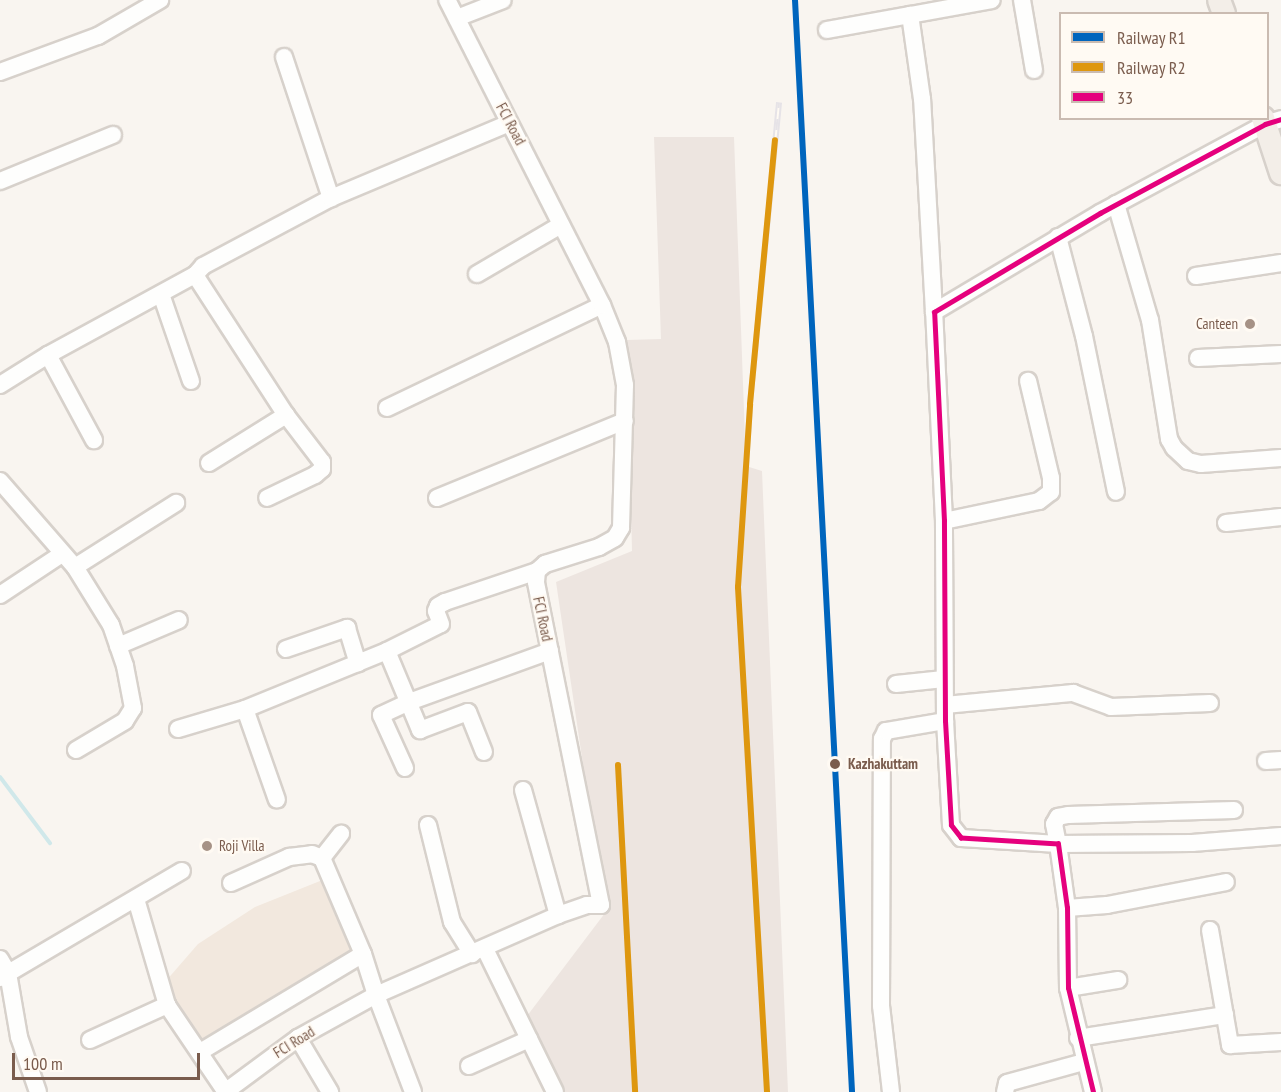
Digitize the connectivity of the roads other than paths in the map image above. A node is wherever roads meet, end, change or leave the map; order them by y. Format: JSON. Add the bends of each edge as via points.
{"nodes":[{"id":1,"x":160,"y":0,"type":"edge"},
{"id":2,"x":447,"y":0,"type":"edge"},
{"id":3,"x":503,"y":0,"type":"edge"},
{"id":4,"x":992,"y":0,"type":"edge"},
{"id":5,"x":1022,"y":0,"type":"edge"},
{"id":6,"x":910,"y":15,"type":"junction"},
{"id":7,"x":457,"y":18,"type":"junction"},
{"id":8,"x":826,"y":30,"type":"dead end"},
{"id":9,"x":284,"y":57,"type":"dead end"},
{"id":10,"x":1034,"y":70,"type":"dead end"},
{"id":11,"x":0,"y":72,"type":"edge"},
{"id":12,"x":1270,"y":121,"type":"edge"},
{"id":13,"x":509,"y":123,"type":"junction"},
{"id":14,"x":112,"y":135,"type":"dead end"},
{"id":15,"x":1281,"y":173,"type":"edge"},
{"id":16,"x":0,"y":181,"type":"edge"},
{"id":17,"x":331,"y":198,"type":"junction"},
{"id":18,"x":1116,"y":204,"type":"junction"},
{"id":19,"x":561,"y":225,"type":"junction"},
{"id":20,"x":1058,"y":237,"type":"junction"},
{"id":21,"x":1281,"y":262,"type":"edge"},
{"id":22,"x":477,"y":274,"type":"dead end"},
{"id":23,"x":195,"y":275,"type":"junction"},
{"id":24,"x":1196,"y":276,"type":"dead end"},
{"id":25,"x":161,"y":294,"type":"junction"},
{"id":26,"x":602,"y":305,"type":"junction"},
{"id":27,"x":934,"y":312,"type":"junction"},
{"id":28,"x":1281,"y":354,"type":"edge"},
{"id":29,"x":48,"y":355,"type":"junction"},
{"id":30,"x":1198,"y":358,"type":"dead end"},
{"id":31,"x":191,"y":381,"type":"dead end"},
{"id":32,"x":1028,"y":381,"type":"dead end"},
{"id":33,"x":0,"y":385,"type":"edge"},
{"id":34,"x":387,"y":408,"type":"dead end"},
{"id":35,"x":286,"y":415,"type":"junction"},
{"id":36,"x":625,"y":421,"type":"junction"},
{"id":37,"x":94,"y":440,"type":"dead end"},
{"id":38,"x":1281,"y":458,"type":"edge"},
{"id":39,"x":209,"y":463,"type":"dead end"},
{"id":40,"x":0,"y":481,"type":"edge"},
{"id":41,"x":1116,"y":492,"type":"dead end"},
{"id":42,"x":267,"y":498,"type":"dead end"},
{"id":43,"x":437,"y":498,"type":"dead end"},
{"id":44,"x":176,"y":503,"type":"dead end"},
{"id":45,"x":1281,"y":517,"type":"edge"},
{"id":46,"x":944,"y":521,"type":"junction"},
{"id":47,"x":1226,"y":523,"type":"dead end"},
{"id":48,"x":62,"y":554,"type":"junction"},
{"id":49,"x":75,"y":567,"type":"junction"},
{"id":50,"x":537,"y":572,"type":"junction"},
{"id":51,"x":0,"y":594,"type":"edge"},
{"id":52,"x":179,"y":620,"type":"dead end"},
{"id":53,"x":118,"y":646,"type":"junction"},
{"id":54,"x":286,"y":649,"type":"dead end"},
{"id":55,"x":387,"y":651,"type":"junction"},
{"id":56,"x":550,"y":651,"type":"junction"},
{"id":57,"x":357,"y":663,"type":"junction"},
{"id":58,"x":944,"y":679,"type":"junction"},
{"id":59,"x":896,"y":684,"type":"dead end"},
{"id":60,"x":409,"y":702,"type":"junction"},
{"id":61,"x":1210,"y":703,"type":"dead end"},
{"id":62,"x":245,"y":709,"type":"junction"},
{"id":63,"x":945,"y":713,"type":"junction"},
{"id":64,"x":178,"y":729,"type":"dead end"},
{"id":65,"x":76,"y":750,"type":"dead end"},
{"id":66,"x":484,"y":752,"type":"dead end"},
{"id":67,"x":405,"y":768,"type":"dead end"},
{"id":68,"x":523,"y":790,"type":"dead end"},
{"id":69,"x":277,"y":800,"type":"dead end"},
{"id":70,"x":1234,"y":810,"type":"dead end"},
{"id":71,"x":428,"y":825,"type":"dead end"},
{"id":72,"x":341,"y":834,"type":"dead end"},
{"id":73,"x":1281,"y":836,"type":"edge"},
{"id":74,"x":1058,"y":844,"type":"junction"},
{"id":75,"x":322,"y":858,"type":"junction"},
{"id":76,"x":182,"y":871,"type":"dead end"},
{"id":77,"x":1226,"y":882,"type":"dead end"},
{"id":78,"x":231,"y":883,"type":"dead end"},
{"id":79,"x":136,"y":899,"type":"junction"},
{"id":80,"x":1067,"y":908,"type":"junction"},
{"id":81,"x":558,"y":915,"type":"junction"},
{"id":82,"x":1210,"y":930,"type":"dead end"},
{"id":83,"x":478,"y":951,"type":"junction"},
{"id":84,"x":363,"y":954,"type":"junction"},
{"id":85,"x":3,"y":970,"type":"edge"},
{"id":86,"x":1118,"y":980,"type":"dead end"},
{"id":87,"x":1068,"y":988,"type":"junction"},
{"id":88,"x":375,"y":995,"type":"junction"},
{"id":89,"x":167,"y":1005,"type":"junction"},
{"id":90,"x":1225,"y":1015,"type":"junction"},
{"id":91,"x":298,"y":1038,"type":"junction"},
{"id":92,"x":1078,"y":1038,"type":"junction"},
{"id":93,"x":529,"y":1039,"type":"junction"},
{"id":94,"x":90,"y":1040,"type":"dead end"},
{"id":95,"x":1281,"y":1042,"type":"edge"},
{"id":96,"x":200,"y":1052,"type":"junction"},
{"id":97,"x":1084,"y":1062,"type":"junction"},
{"id":98,"x":469,"y":1066,"type":"dead end"},
{"id":99,"x":38,"y":1092,"type":"edge"},
{"id":100,"x":225,"y":1092,"type":"edge"},
{"id":101,"x":330,"y":1092,"type":"edge"},
{"id":102,"x":413,"y":1092,"type":"edge"},
{"id":103,"x":555,"y":1092,"type":"edge"},
{"id":104,"x":891,"y":1092,"type":"edge"},
{"id":105,"x":1005,"y":1092,"type":"edge"},
{"id":106,"x":1093,"y":1092,"type":"edge"}],
"edges":[{"from":1,"to":11,"type":"street","via":[[98,36]]},
{"from":2,"to":7,"type":"street","name":"FCI Road"},
{"from":3,"to":7,"type":"street"},
{"from":4,"to":6,"type":"street"},
{"from":5,"to":10,"type":"street"},
{"from":6,"to":8,"type":"street"},
{"from":6,"to":27,"type":"street","via":[[922,99]]},
{"from":7,"to":13,"type":"street","name":"FCI Road"},
{"from":9,"to":17,"type":"street"},
{"from":12,"to":15,"type":"main road"},
{"from":12,"to":18,"type":"street"},
{"from":13,"to":17,"type":"street"},
{"from":13,"to":19,"type":"street","name":"FCI Road"},
{"from":14,"to":16,"type":"street"},
{"from":17,"to":23,"type":"street","via":[[203,266]]},
{"from":18,"to":20,"type":"street"},
{"from":18,"to":38,"type":"street","via":[[1150,320],[1173,448],[1188,461],[1201,464]]},
{"from":19,"to":22,"type":"street"},
{"from":19,"to":26,"type":"street","name":"FCI Road"},
{"from":20,"to":27,"type":"street"},
{"from":20,"to":41,"type":"street","via":[[1084,336]]},
{"from":21,"to":24,"type":"street"},
{"from":23,"to":25,"type":"street"},
{"from":23,"to":35,"type":"street"},
{"from":25,"to":29,"type":"street"},
{"from":25,"to":31,"type":"street"},
{"from":26,"to":34,"type":"street"},
{"from":26,"to":36,"type":"street","name":"FCI Road","via":[[617,342],[625,385]]},
{"from":27,"to":46,"type":"street"},
{"from":28,"to":30,"type":"street"},
{"from":29,"to":33,"type":"street"},
{"from":29,"to":37,"type":"street"},
{"from":32,"to":46,"type":"street","via":[[1051,492],[1039,501]]},
{"from":35,"to":39,"type":"street"},
{"from":35,"to":42,"type":"street","via":[[321,462],[322,469]]},
{"from":36,"to":43,"type":"street"},
{"from":36,"to":50,"type":"street","name":"FCI Road","via":[[621,528],[615,538],[599,547],[556,559]]},
{"from":40,"to":48,"type":"street"},
{"from":44,"to":49,"type":"street"},
{"from":45,"to":47,"type":"street"},
{"from":46,"to":58,"type":"street"},
{"from":48,"to":49,"type":"street"},
{"from":48,"to":51,"type":"street"},
{"from":49,"to":53,"type":"street","via":[[101,607]]},
{"from":50,"to":55,"type":"street","via":[[445,602],[436,611],[441,624]]},
{"from":50,"to":56,"type":"street","name":"FCI Road"},
{"from":52,"to":53,"type":"street"},
{"from":53,"to":65,"type":"street","via":[[132,694],[132,712],[125,721]]},
{"from":54,"to":57,"type":"street","via":[[347,628]]},
{"from":55,"to":57,"type":"street"},
{"from":55,"to":60,"type":"street"},
{"from":56,"to":60,"type":"street"},
{"from":56,"to":81,"type":"street","name":"FCI Road","via":[[600,905]]},
{"from":57,"to":62,"type":"street"},
{"from":58,"to":59,"type":"street"},
{"from":58,"to":63,"type":"street"},
{"from":60,"to":66,"type":"street","via":[[420,730],[468,712]]},
{"from":60,"to":67,"type":"street","via":[[381,715]]},
{"from":61,"to":63,"type":"street","via":[[1111,707],[1073,693]]},
{"from":62,"to":64,"type":"street"},
{"from":62,"to":69,"type":"street"},
{"from":63,"to":74,"type":"street","via":[[951,825],[961,838]]},
{"from":63,"to":104,"type":"street","via":[[886,731],[882,739],[881,1006]]},
{"from":68,"to":81,"type":"street"},
{"from":70,"to":74,"type":"street","via":[[1062,815],[1054,824]]},
{"from":71,"to":83,"type":"street","via":[[452,922]]},
{"from":72,"to":75,"type":"street"},
{"from":73,"to":74,"type":"street","via":[[1192,843]]},
{"from":74,"to":80,"type":"street"},
{"from":75,"to":78,"type":"street","via":[[312,854],[289,857]]},
{"from":75,"to":84,"type":"street"},
{"from":76,"to":79,"type":"street"},
{"from":77,"to":80,"type":"street","via":[[1107,905]]},
{"from":79,"to":85,"type":"street"},
{"from":79,"to":89,"type":"street"},
{"from":80,"to":87,"type":"street"},
{"from":81,"to":83,"type":"street","name":"FCI Road"},
{"from":82,"to":90,"type":"street"},
{"from":83,"to":88,"type":"street","name":"FCI Road"},
{"from":83,"to":93,"type":"street"},
{"from":84,"to":88,"type":"street"},
{"from":84,"to":96,"type":"street"},
{"from":85,"to":99,"type":"street","via":[[19,1037]]},
{"from":86,"to":87,"type":"street"},
{"from":87,"to":92,"type":"street"},
{"from":88,"to":91,"type":"street","name":"FCI Road"},
{"from":88,"to":102,"type":"street"},
{"from":89,"to":94,"type":"street"},
{"from":89,"to":96,"type":"street"},
{"from":90,"to":92,"type":"street"},
{"from":90,"to":95,"type":"street","via":[[1230,1045]]},
{"from":91,"to":100,"type":"street","name":"FCI Road"},
{"from":91,"to":101,"type":"street"},
{"from":92,"to":97,"type":"street"},
{"from":93,"to":98,"type":"street"},
{"from":93,"to":103,"type":"street"},
{"from":96,"to":100,"type":"street"},
{"from":97,"to":105,"type":"street","via":[[1007,1083]]},
{"from":97,"to":106,"type":"street"}]}
